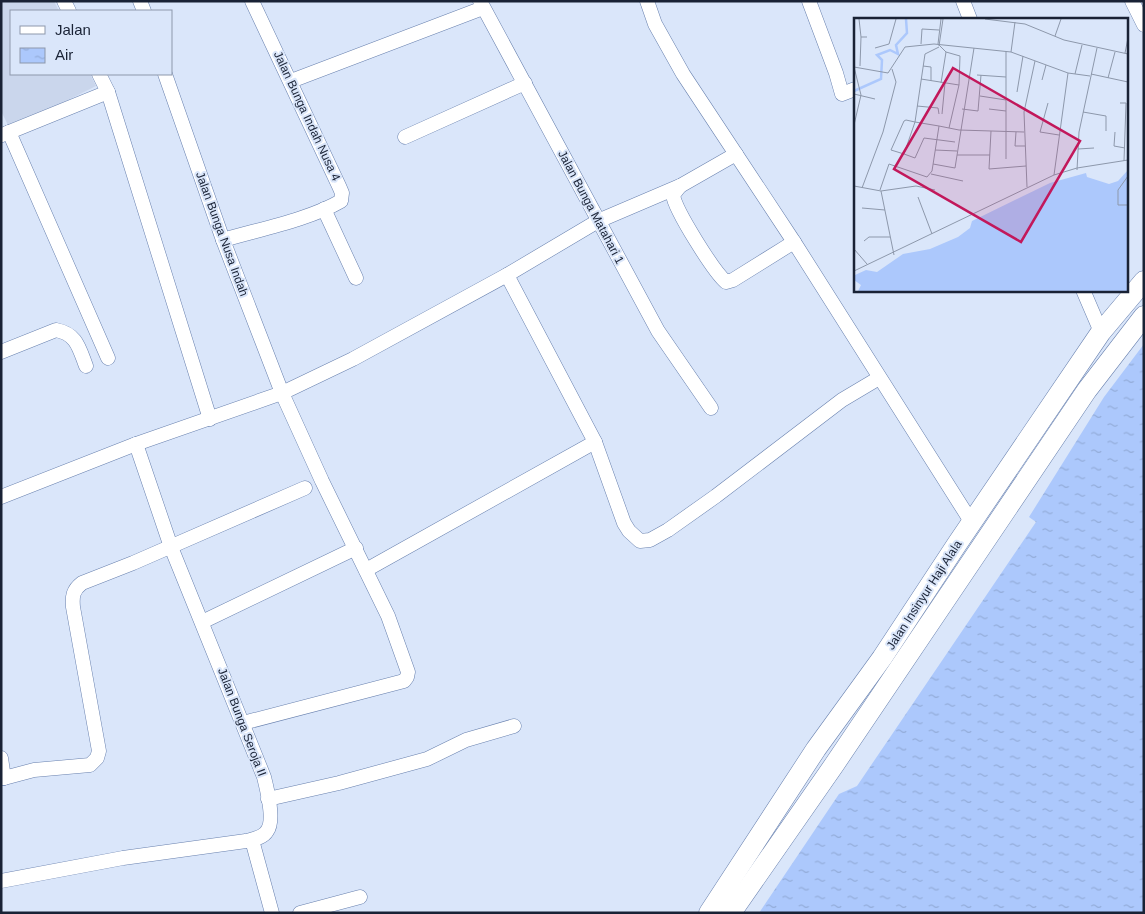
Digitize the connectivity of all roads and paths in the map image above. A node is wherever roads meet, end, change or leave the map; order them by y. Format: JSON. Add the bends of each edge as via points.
{"nodes":[{"id":1,"x":252,"y":1,"type":"edge"},
{"id":2,"x":647,"y":1,"type":"edge"},
{"id":3,"x":809,"y":1,"type":"edge"},
{"id":4,"x":963,"y":1,"type":"edge"},
{"id":5,"x":1132,"y":1,"type":"edge"},
{"id":6,"x":482,"y":4,"type":"edge"},
{"id":7,"x":970,"y":18,"type":"edge"},
{"id":8,"x":1144,"y":26,"type":"edge"},
{"id":9,"x":100,"y":75,"type":"edge"},
{"id":10,"x":165,"y":75,"type":"edge"},
{"id":11,"x":291,"y":81,"type":"junction"},
{"id":12,"x":525,"y":83,"type":"junction"},
{"id":13,"x":854,"y":89,"type":"edge"},
{"id":14,"x":108,"y":92,"type":"junction"},
{"id":15,"x":5,"y":134,"type":"edge"},
{"id":16,"x":405,"y":137,"type":"dead end"},
{"id":17,"x":736,"y":154,"type":"junction"},
{"id":18,"x":680,"y":186,"type":"junction"},
{"id":19,"x":324,"y":208,"type":"junction"},
{"id":20,"x":598,"y":221,"type":"junction"},
{"id":21,"x":223,"y":240,"type":"junction"},
{"id":22,"x":794,"y":242,"type":"junction"},
{"id":23,"x":507,"y":275,"type":"junction"},
{"id":24,"x":356,"y":278,"type":"dead end"},
{"id":25,"x":1144,"y":281,"type":"edge"},
{"id":26,"x":1084,"y":291,"type":"edge"},
{"id":27,"x":1144,"y":316,"type":"edge"},
{"id":28,"x":1101,"y":332,"type":"junction"},
{"id":29,"x":1,"y":352,"type":"edge"},
{"id":30,"x":108,"y":358,"type":"dead end"},
{"id":31,"x":86,"y":366,"type":"dead end"},
{"id":32,"x":879,"y":378,"type":"junction"},
{"id":33,"x":282,"y":393,"type":"junction"},
{"id":34,"x":711,"y":408,"type":"dead end"},
{"id":35,"x":210,"y":419,"type":"junction"},
{"id":36,"x":595,"y":442,"type":"junction"},
{"id":37,"x":136,"y":444,"type":"junction"},
{"id":38,"x":305,"y":488,"type":"dead end"},
{"id":39,"x":1,"y":496,"type":"edge"},
{"id":40,"x":972,"y":523,"type":"junction"},
{"id":41,"x":171,"y":547,"type":"junction"},
{"id":42,"x":356,"y":548,"type":"junction"},
{"id":43,"x":366,"y":570,"type":"junction"},
{"id":44,"x":202,"y":622,"type":"junction"},
{"id":45,"x":243,"y":723,"type":"junction"},
{"id":46,"x":514,"y":726,"type":"dead end"},
{"id":47,"x":1,"y":758,"type":"edge"},
{"id":48,"x":3,"y":778,"type":"edge"},
{"id":49,"x":268,"y":799,"type":"junction"},
{"id":50,"x":252,"y":840,"type":"junction"},
{"id":51,"x":1,"y":881,"type":"edge"},
{"id":52,"x":360,"y":897,"type":"dead end"},
{"id":53,"x":272,"y":913,"type":"edge"},
{"id":54,"x":300,"y":913,"type":"edge"},
{"id":55,"x":709,"y":913,"type":"edge"},
{"id":56,"x":731,"y":913,"type":"edge"}],
"edges":[{"from":1,"to":11,"type":"street","name":"Jalan Bunga Indah Nusa 4"},
{"from":2,"to":17,"type":"street","via":[[655,24],[683,74]]},
{"from":3,"to":13,"type":"street","via":[[842,94]]},
{"from":4,"to":7,"type":"street"},
{"from":5,"to":8,"type":"street"},
{"from":6,"to":11,"type":"street"},
{"from":6,"to":12,"type":"street","name":"Jalan Bunga Matahari 1"},
{"from":9,"to":14,"type":"street"},
{"from":10,"to":21,"type":"street","name":"Jalan Bunga Nusa Indah"},
{"from":11,"to":19,"type":"street","name":"Jalan Bunga Indah Nusa 4","via":[[342,193],[341,201]]},
{"from":12,"to":16,"type":"street"},
{"from":12,"to":20,"type":"street","name":"Jalan Bunga Matahari 1"},
{"from":14,"to":15,"type":"street"},
{"from":14,"to":35,"type":"street"},
{"from":15,"to":30,"type":"street"},
{"from":17,"to":18,"type":"street"},
{"from":17,"to":22,"type":"street"},
{"from":18,"to":20,"type":"street"},
{"from":18,"to":22,"type":"street","via":[[673,195],[675,205],[726,282]]},
{"from":19,"to":21,"type":"street","name":"Jalan Bunga Indah Nusa 4"},
{"from":19,"to":24,"type":"street"},
{"from":20,"to":23,"type":"street"},
{"from":20,"to":34,"type":"street","name":"Jalan Bunga Matahari 1","via":[[658,331]]},
{"from":21,"to":33,"type":"street","name":"Jalan Bunga Nusa Indah"},
{"from":22,"to":32,"type":"street"},
{"from":23,"to":33,"type":"street","via":[[353,359]]},
{"from":23,"to":36,"type":"street"},
{"from":25,"to":28,"type":"main road","name":"Jalan Insinyur Haji Alala"},
{"from":26,"to":28,"type":"street"},
{"from":27,"to":56,"type":"main road","name":"Jalan Insinyur Haji Alala","via":[[1087,390]]},
{"from":28,"to":40,"type":"main road","name":"Jalan Insinyur Haji Alala"},
{"from":29,"to":31,"type":"street","via":[[56,330],[65,332],[76,342]]},
{"from":32,"to":36,"type":"street","via":[[842,400],[668,530],[646,541],[635,537],[624,523]]},
{"from":32,"to":40,"type":"street"},
{"from":33,"to":35,"type":"street"},
{"from":33,"to":42,"type":"street","name":"Jalan Bunga Nusa Indah"},
{"from":35,"to":37,"type":"street"},
{"from":36,"to":43,"type":"street"},
{"from":37,"to":39,"type":"street"},
{"from":37,"to":41,"type":"street","name":"Jalan Bunga Seroja II"},
{"from":38,"to":41,"type":"street"},
{"from":40,"to":55,"type":"main road","name":"Jalan Insinyur Haji Alala","via":[[882,658],[816,749]]},
{"from":41,"to":44,"type":"street","name":"Jalan Bunga Seroja II"},
{"from":41,"to":48,"type":"street","via":[[82,583],[73,593],[99,751],[94,763],[34,770]]},
{"from":42,"to":43,"type":"street","name":"Jalan Bunga Nusa Indah"},
{"from":42,"to":44,"type":"street"},
{"from":43,"to":45,"type":"street","name":"Jalan Bunga Nusa Indah","via":[[408,667],[406,679]]},
{"from":44,"to":45,"type":"street","name":"Jalan Bunga Seroja II"},
{"from":45,"to":49,"type":"street","name":"Jalan Bunga Seroja II","via":[[264,777]]},
{"from":46,"to":49,"type":"street","via":[[460,743],[426,759]]},
{"from":47,"to":48,"type":"street"},
{"from":49,"to":50,"type":"street","name":"Jalan Bunga Seroja II","via":[[269,830]]},
{"from":50,"to":51,"type":"street","via":[[123,858]]},
{"from":50,"to":53,"type":"street"},
{"from":52,"to":54,"type":"street"}]}
